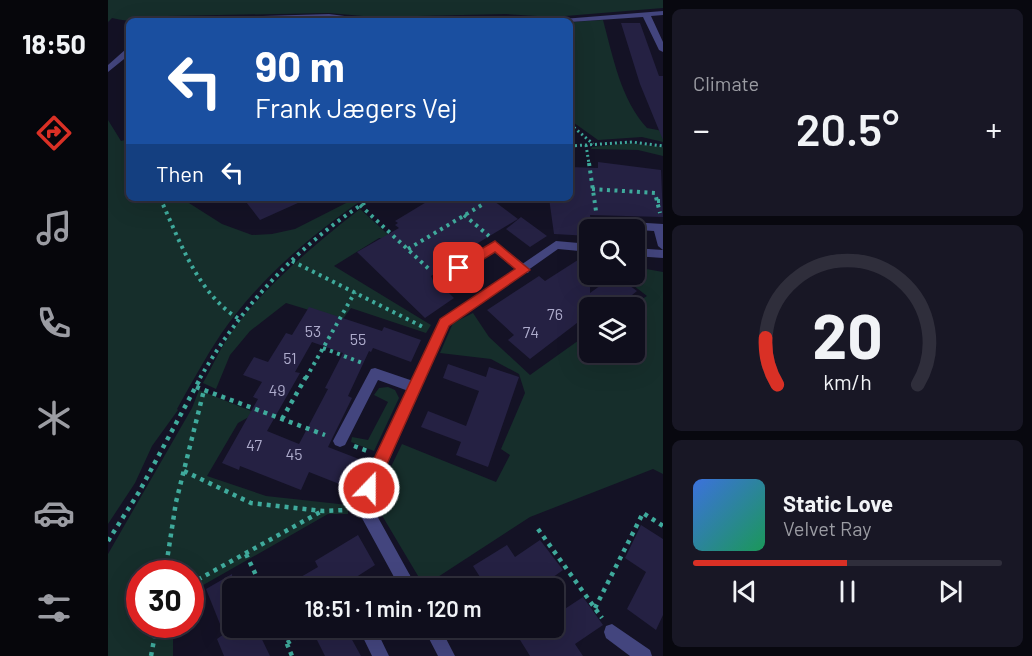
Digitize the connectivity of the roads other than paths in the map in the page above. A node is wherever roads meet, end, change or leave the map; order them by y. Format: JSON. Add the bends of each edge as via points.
{"nodes":[{"id":1,"x":663,"y":13,"type":"edge"},
{"id":2,"x":646,"y":14,"type":"junction"},
{"id":3,"x":298,"y":18,"type":"edge"},
{"id":4,"x":345,"y":18,"type":"edge"},
{"id":5,"x":573,"y":19,"type":"edge"},
{"id":6,"x":663,"y":50,"type":"edge"},
{"id":7,"x":126,"y":54,"type":"edge"},
{"id":8,"x":116,"y":62,"type":"junction"},
{"id":9,"x":126,"y":64,"type":"edge"},
{"id":10,"x":108,"y":69,"type":"edge"},
{"id":11,"x":645,"y":226,"type":"edge"},
{"id":12,"x":663,"y":246,"type":"edge"},
{"id":13,"x":579,"y":247,"type":"edge"},
{"id":14,"x":645,"y":253,"type":"edge"},
{"id":15,"x":663,"y":254,"type":"edge"},
{"id":16,"x":524,"y":270,"type":"junction"},
{"id":17,"x":440,"y":279,"type":"road end"},
{"id":18,"x":414,"y":387,"type":"junction"},
{"id":19,"x":340,"y":441,"type":"road end"},
{"id":20,"x":403,"y":578,"type":"edge"},
{"id":21,"x":612,"y":632,"type":"road end"},
{"id":22,"x":372,"y":638,"type":"edge"},
{"id":23,"x":437,"y":638,"type":"edge"},
{"id":24,"x":381,"y":656,"type":"edge"},
{"id":25,"x":447,"y":656,"type":"edge"},
{"id":26,"x":644,"y":656,"type":"edge"}],
"edges":[{"from":1,"to":2,"type":"street"},
{"from":2,"to":5,"type":"street"},
{"from":2,"to":6,"type":"street"},
{"from":3,"to":4,"type":"street"},
{"from":7,"to":8,"type":"street"},
{"from":8,"to":9,"type":"street"},
{"from":8,"to":10,"type":"street"},
{"from":11,"to":12,"type":"street","via":[[659,227]]},
{"from":13,"to":16,"type":"street","via":[[556,245]]},
{"from":14,"to":15,"type":"street"},
{"from":16,"to":17,"type":"street","via":[[495,246]]},
{"from":16,"to":18,"type":"street","via":[[444,323]]},
{"from":18,"to":19,"type":"street","via":[[375,373]]},
{"from":18,"to":20,"type":"street","via":[[362,504]]},
{"from":21,"to":26,"type":"street"},
{"from":22,"to":24,"type":"street"},
{"from":23,"to":25,"type":"street"}]}
